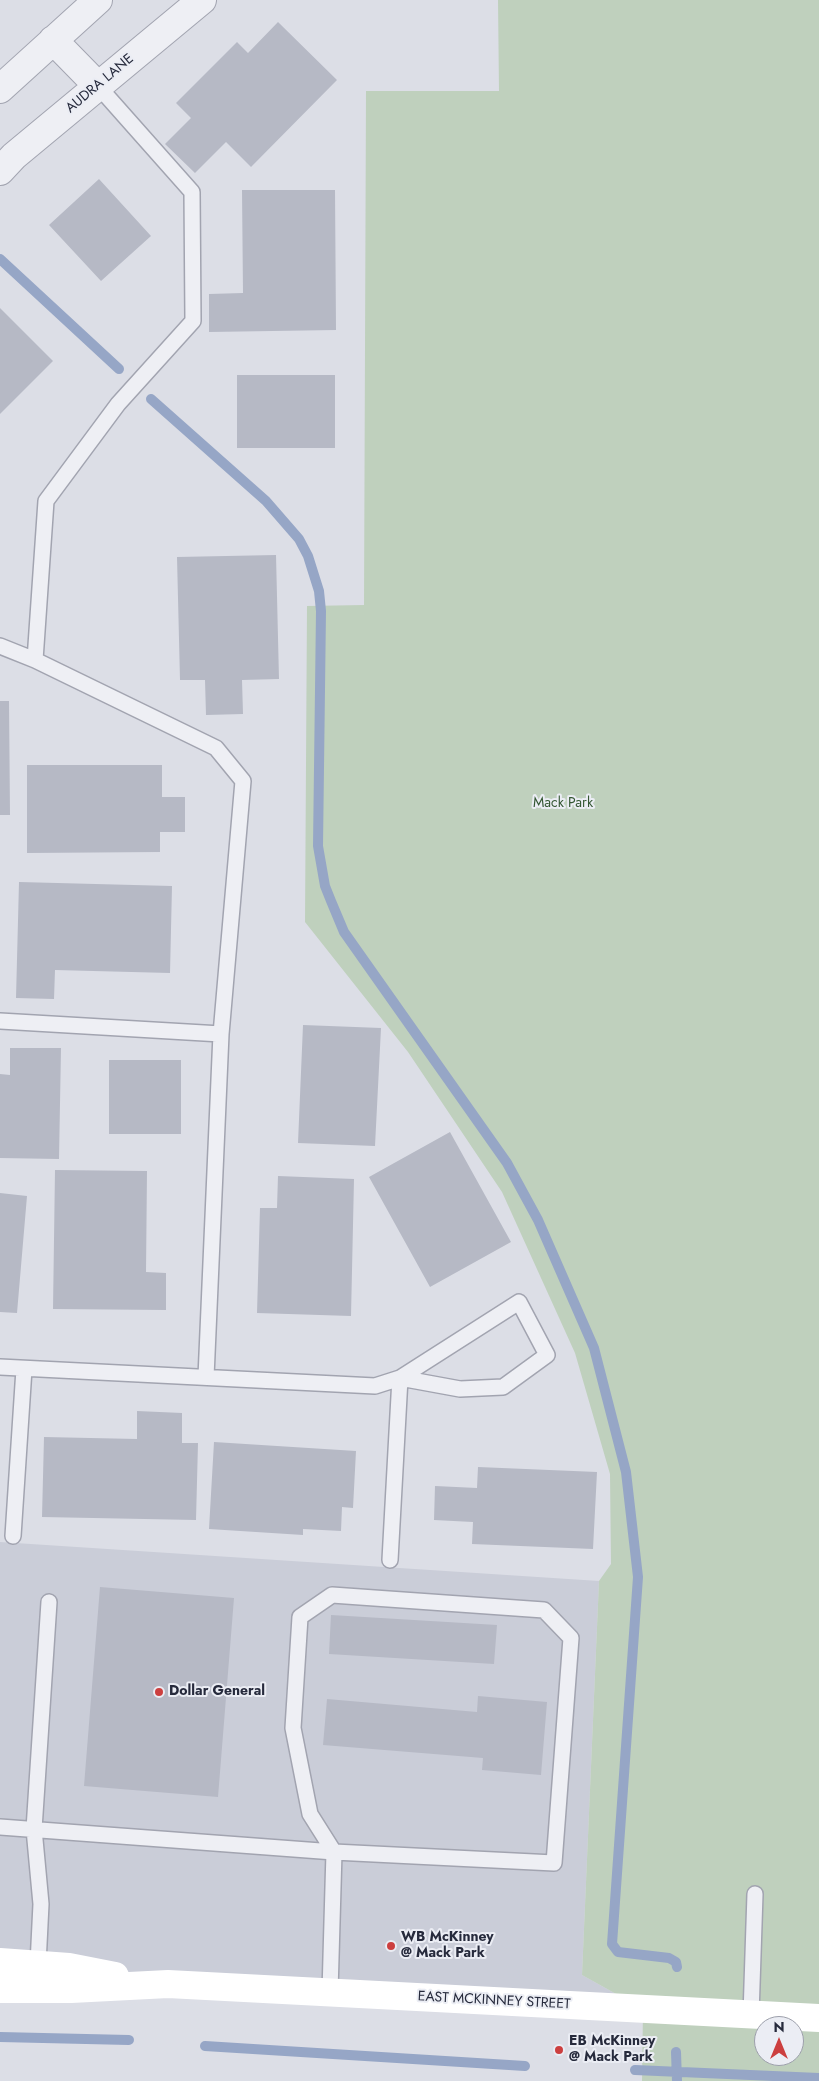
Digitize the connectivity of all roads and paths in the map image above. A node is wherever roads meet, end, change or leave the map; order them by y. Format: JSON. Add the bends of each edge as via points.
{"nodes":[{"id":1,"x":98,"y":0,"type":"edge"},
{"id":2,"x":202,"y":0,"type":"edge"},
{"id":3,"x":53,"y":40,"type":"junction"},
{"id":4,"x":98,"y":86,"type":"junction"},
{"id":5,"x":0,"y":89,"type":"edge"},
{"id":6,"x":0,"y":171,"type":"edge"},
{"id":7,"x":0,"y":646,"type":"edge"},
{"id":8,"x":35,"y":660,"type":"junction"},
{"id":9,"x":0,"y":1021,"type":"edge"},
{"id":10,"x":221,"y":1034,"type":"junction"},
{"id":11,"x":0,"y":1367,"type":"edge"},
{"id":12,"x":24,"y":1368,"type":"junction"},
{"id":13,"x":206,"y":1377,"type":"junction"},
{"id":14,"x":400,"y":1378,"type":"junction"},
{"id":15,"x":13,"y":1536,"type":"dead end"},
{"id":16,"x":390,"y":1560,"type":"dead end"},
{"id":17,"x":49,"y":1602,"type":"dead end"},
{"id":18,"x":0,"y":1828,"type":"edge"},
{"id":19,"x":34,"y":1829,"type":"junction"},
{"id":20,"x":334,"y":1852,"type":"junction"},
{"id":21,"x":755,"y":1894,"type":"dead end"},
{"id":22,"x":0,"y":1962,"type":"edge"},
{"id":23,"x":38,"y":1964,"type":"junction"},
{"id":24,"x":168,"y":1984,"type":"junction"},
{"id":25,"x":0,"y":1989,"type":"edge"},
{"id":26,"x":330,"y":1992,"type":"junction"},
{"id":27,"x":752,"y":2015,"type":"junction"},
{"id":28,"x":819,"y":2018,"type":"edge"}],
"edges":[{"from":1,"to":3,"type":"street"},
{"from":2,"to":4,"type":"street","name":"AUDRA LANE"},
{"from":3,"to":4,"type":"street"},
{"from":3,"to":5,"type":"street"},
{"from":4,"to":6,"type":"street","name":"AUDRA LANE"},
{"from":4,"to":8,"type":"lane","via":[[192,192],[193,322],[118,404],[46,501]]},
{"from":7,"to":8,"type":"lane"},
{"from":8,"to":10,"type":"lane","via":[[216,748],[243,781]]},
{"from":9,"to":10,"type":"lane"},
{"from":10,"to":13,"type":"lane"},
{"from":11,"to":12,"type":"lane"},
{"from":12,"to":13,"type":"lane"},
{"from":12,"to":15,"type":"lane"},
{"from":13,"to":14,"type":"lane","via":[[375,1386]]},
{"from":14,"to":14,"type":"lane","via":[[460,1390],[502,1387],[547,1355],[519,1302]]},
{"from":14,"to":16,"type":"lane"},
{"from":17,"to":19,"type":"lane"},
{"from":18,"to":19,"type":"lane"},
{"from":19,"to":20,"type":"lane"},
{"from":19,"to":23,"type":"lane","via":[[41,1904]]},
{"from":20,"to":20,"type":"lane","via":[[310,1814],[293,1728],[300,1617],[332,1595],[544,1610],[571,1638],[554,1863]]},
{"from":20,"to":26,"type":"lane"},
{"from":21,"to":27,"type":"lane"},
{"from":22,"to":23,"type":"main road","name":"EAST MCKINNEY STREET"},
{"from":23,"to":24,"type":"main road","name":"EAST MCKINNEY STREET"},
{"from":24,"to":25,"type":"main road","name":"EAST MCKINNEY STREET","via":[[71,1990]]},
{"from":24,"to":26,"type":"main road","name":"EAST MCKINNEY STREET"},
{"from":26,"to":27,"type":"main road","name":"EAST MCKINNEY STREET"},
{"from":27,"to":28,"type":"main road","name":"EAST MCKINNEY STREET"}]}
